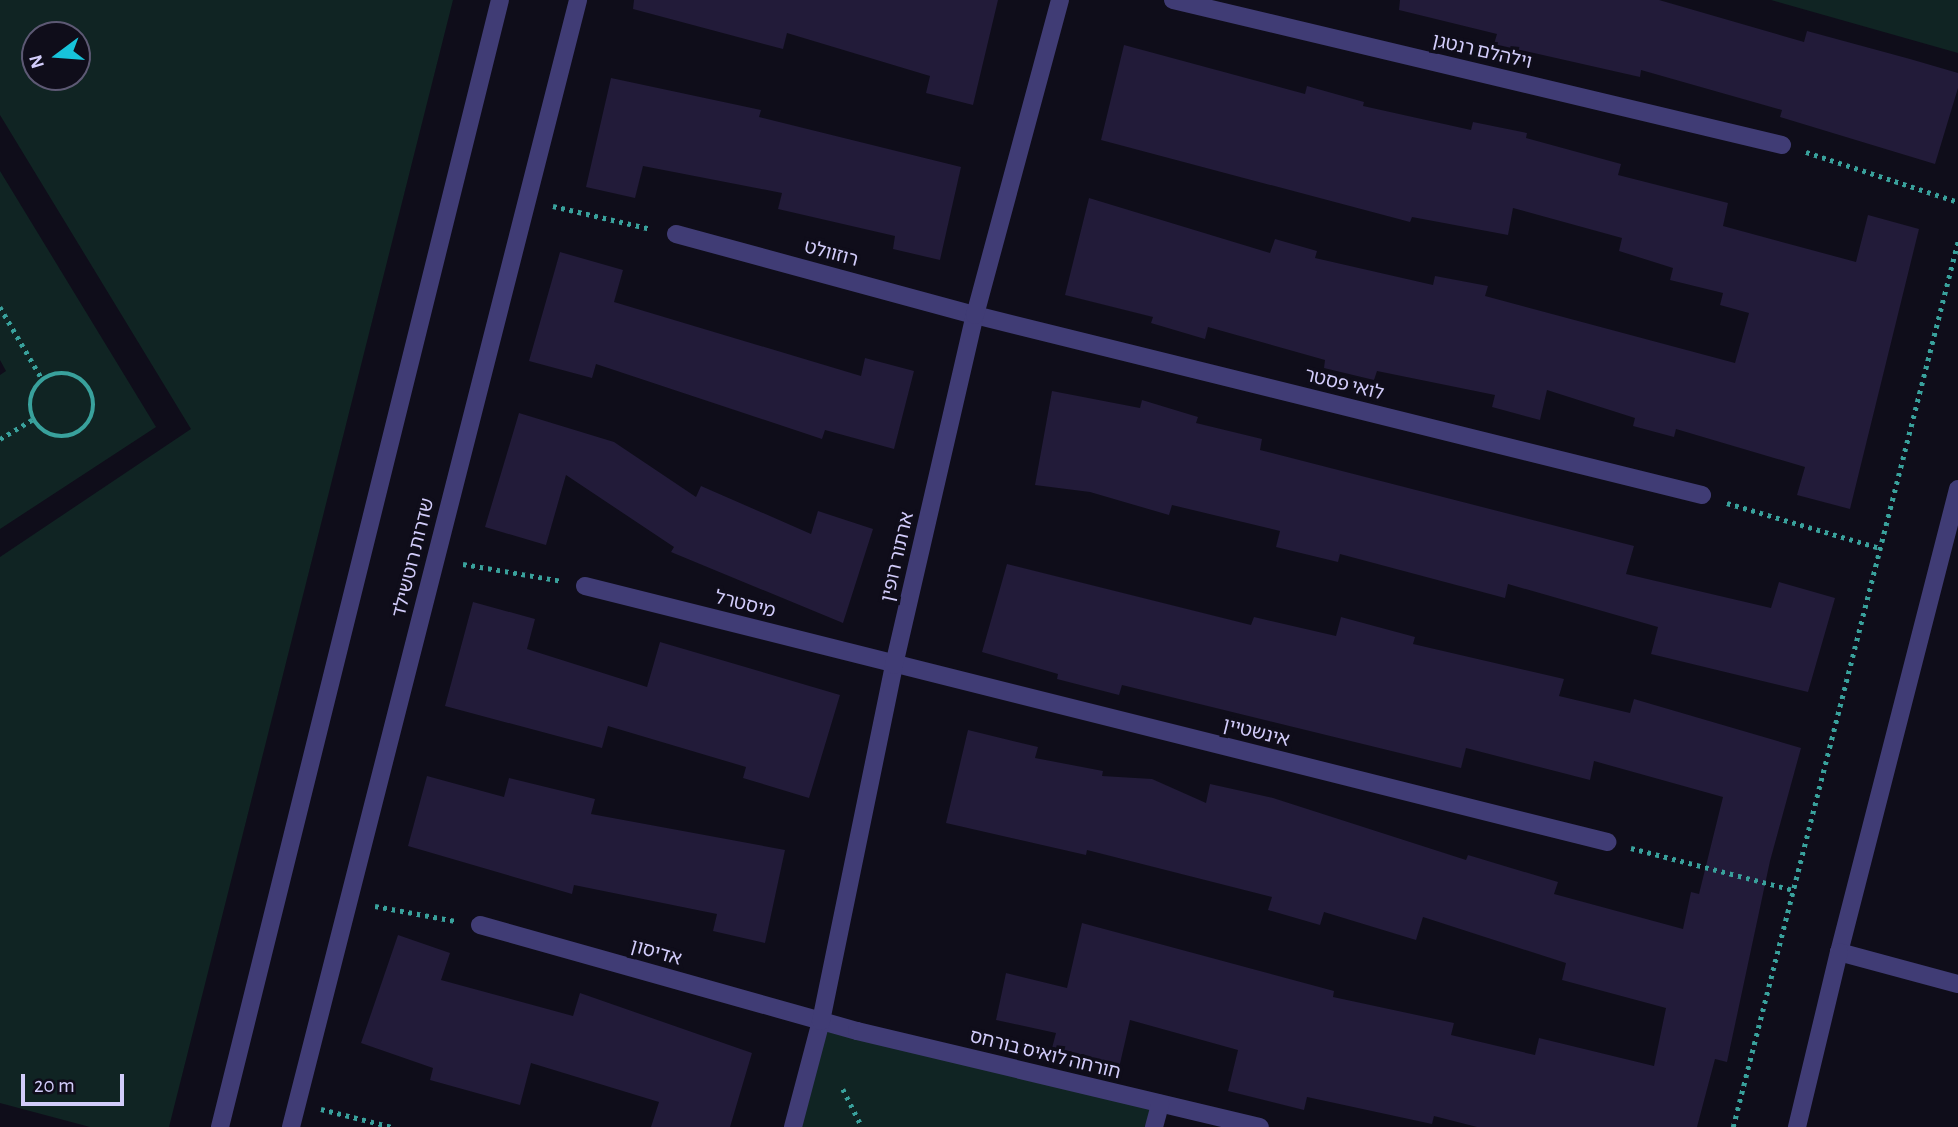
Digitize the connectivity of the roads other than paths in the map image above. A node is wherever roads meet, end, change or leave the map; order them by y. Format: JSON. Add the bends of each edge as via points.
{"nodes":[{"id":1,"x":500,"y":0,"type":"edge"},
{"id":2,"x":578,"y":0,"type":"edge"},
{"id":3,"x":1060,"y":0,"type":"edge"},
{"id":4,"x":1173,"y":0,"type":"edge"},
{"id":5,"x":1782,"y":145,"type":"road end"},
{"id":6,"x":676,"y":234,"type":"road end"},
{"id":7,"x":975,"y":315,"type":"junction"},
{"id":8,"x":1958,"y":489,"type":"edge"},
{"id":9,"x":1702,"y":495,"type":"road end"},
{"id":10,"x":585,"y":586,"type":"road end"},
{"id":11,"x":894,"y":665,"type":"junction"},
{"id":12,"x":1607,"y":842,"type":"road end"},
{"id":13,"x":480,"y":925,"type":"road end"},
{"id":14,"x":1839,"y":952,"type":"junction"},
{"id":15,"x":1958,"y":984,"type":"edge"},
{"id":16,"x":821,"y":1021,"type":"junction"},
{"id":17,"x":1160,"y":1104,"type":"junction"},
{"id":18,"x":220,"y":1127,"type":"edge"},
{"id":19,"x":291,"y":1127,"type":"edge"},
{"id":20,"x":793,"y":1127,"type":"edge"},
{"id":21,"x":1154,"y":1127,"type":"edge"},
{"id":22,"x":1260,"y":1127,"type":"edge"},
{"id":23,"x":1797,"y":1127,"type":"edge"}],
"edges":[{"from":1,"to":18,"type":"street"},
{"from":2,"to":19,"type":"street","name":"שדרות רוטשילד"},
{"from":3,"to":7,"type":"street","name":"ארתור רופין"},
{"from":4,"to":5,"type":"street","name":"וילהלם רנטגן"},
{"from":6,"to":7,"type":"street","name":"רוזוולט"},
{"from":7,"to":9,"type":"street","name":"לואי פסטר"},
{"from":7,"to":11,"type":"street","name":"ארתור רופין"},
{"from":8,"to":14,"type":"street"},
{"from":10,"to":11,"type":"street","name":"מיסטרל"},
{"from":11,"to":12,"type":"street","name":"אינשטיין"},
{"from":11,"to":16,"type":"street","name":"ארתור רופין"},
{"from":13,"to":16,"type":"street","name":"אדיסון"},
{"from":14,"to":15,"type":"street"},
{"from":14,"to":23,"type":"street"},
{"from":16,"to":17,"type":"street","name":"חורחה לואיס בורחס"},
{"from":16,"to":20,"type":"street","name":"ארתור רופין"},
{"from":17,"to":21,"type":"street"},
{"from":17,"to":22,"type":"street","name":"חורחה לואיס בורחס"}]}
